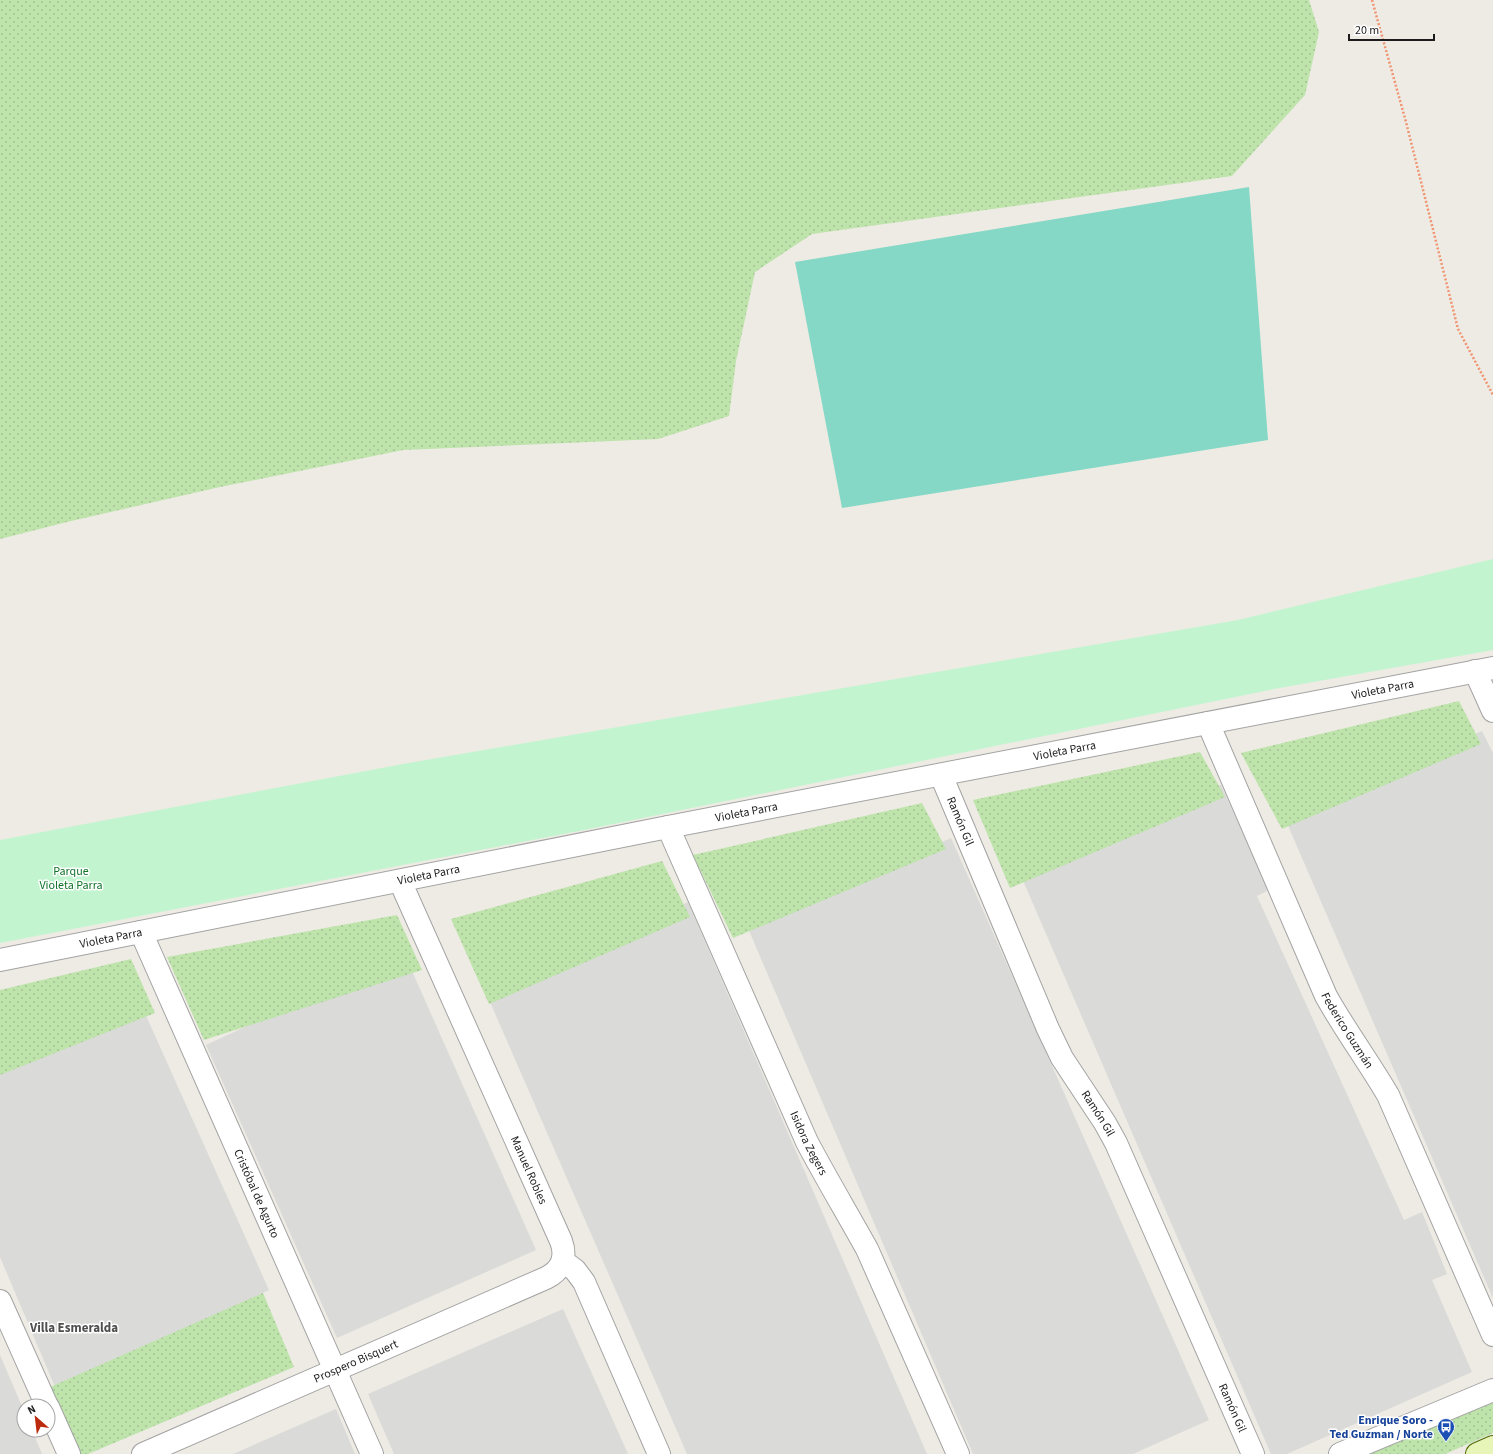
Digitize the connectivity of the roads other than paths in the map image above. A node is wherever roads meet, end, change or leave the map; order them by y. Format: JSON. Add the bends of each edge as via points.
{"nodes":[{"id":1,"x":1484,"y":670,"type":"edge"},
{"id":2,"x":1493,"y":711,"type":"edge"},
{"id":3,"x":1208,"y":723,"type":"junction"},
{"id":4,"x":941,"y":775,"type":"junction"},
{"id":5,"x":668,"y":827,"type":"junction"},
{"id":6,"x":400,"y":881,"type":"junction"},
{"id":7,"x":141,"y":932,"type":"junction"},
{"id":8,"x":0,"y":960,"type":"edge"},
{"id":9,"x":563,"y":1261,"type":"junction"},
{"id":10,"x":0,"y":1301,"type":"edge"},
{"id":11,"x":1493,"y":1336,"type":"edge"},
{"id":12,"x":335,"y":1370,"type":"junction"},
{"id":13,"x":1493,"y":1390,"type":"edge"},
{"id":14,"x":44,"y":1398,"type":"edge"},
{"id":15,"x":56,"y":1425,"type":"edge"},
{"id":16,"x":1493,"y":1447,"type":"edge"},
{"id":17,"x":69,"y":1454,"type":"edge"},
{"id":18,"x":143,"y":1454,"type":"edge"},
{"id":19,"x":372,"y":1454,"type":"edge"},
{"id":20,"x":660,"y":1454,"type":"edge"},
{"id":21,"x":958,"y":1454,"type":"edge"},
{"id":22,"x":1253,"y":1454,"type":"edge"},
{"id":23,"x":1340,"y":1454,"type":"edge"},
{"id":24,"x":1477,"y":1454,"type":"edge"}],
"edges":[{"from":1,"to":2,"type":"street"},
{"from":1,"to":3,"type":"street","name":"Violeta Parra"},
{"from":3,"to":4,"type":"street","name":"Violeta Parra"},
{"from":3,"to":11,"type":"street","name":"Federico Guzmán","via":[[1326,996],[1338,1019],[1388,1095]]},
{"from":4,"to":5,"type":"street","name":"Violeta Parra"},
{"from":4,"to":22,"type":"street","name":"Ramón Gil","via":[[1048,1028],[1062,1058],[1116,1143]]},
{"from":5,"to":6,"type":"street","name":"Violeta Parra"},
{"from":5,"to":21,"type":"street","name":"Isidora Zegers","via":[[807,1142],[874,1263]]},
{"from":6,"to":7,"type":"street","name":"Violeta Parra"},
{"from":6,"to":9,"type":"street","name":"Manuel Robles","via":[[561,1241]]},
{"from":7,"to":8,"type":"street","name":"Violeta Parra"},
{"from":7,"to":12,"type":"street","name":"Cristóbal de Agurto"},
{"from":9,"to":12,"type":"street","name":"Prospero Bisquert","via":[[554,1274],[546,1278]]},
{"from":9,"to":20,"type":"street","via":[[575,1270],[584,1282]]},
{"from":10,"to":14,"type":"street"},
{"from":12,"to":18,"type":"street","name":"Prospero Bisquert"},
{"from":12,"to":19,"type":"street","name":"Cristóbal de Agurto"},
{"from":13,"to":23,"type":"street"},
{"from":15,"to":17,"type":"street"},
{"from":16,"to":24,"type":"main road"}]}
